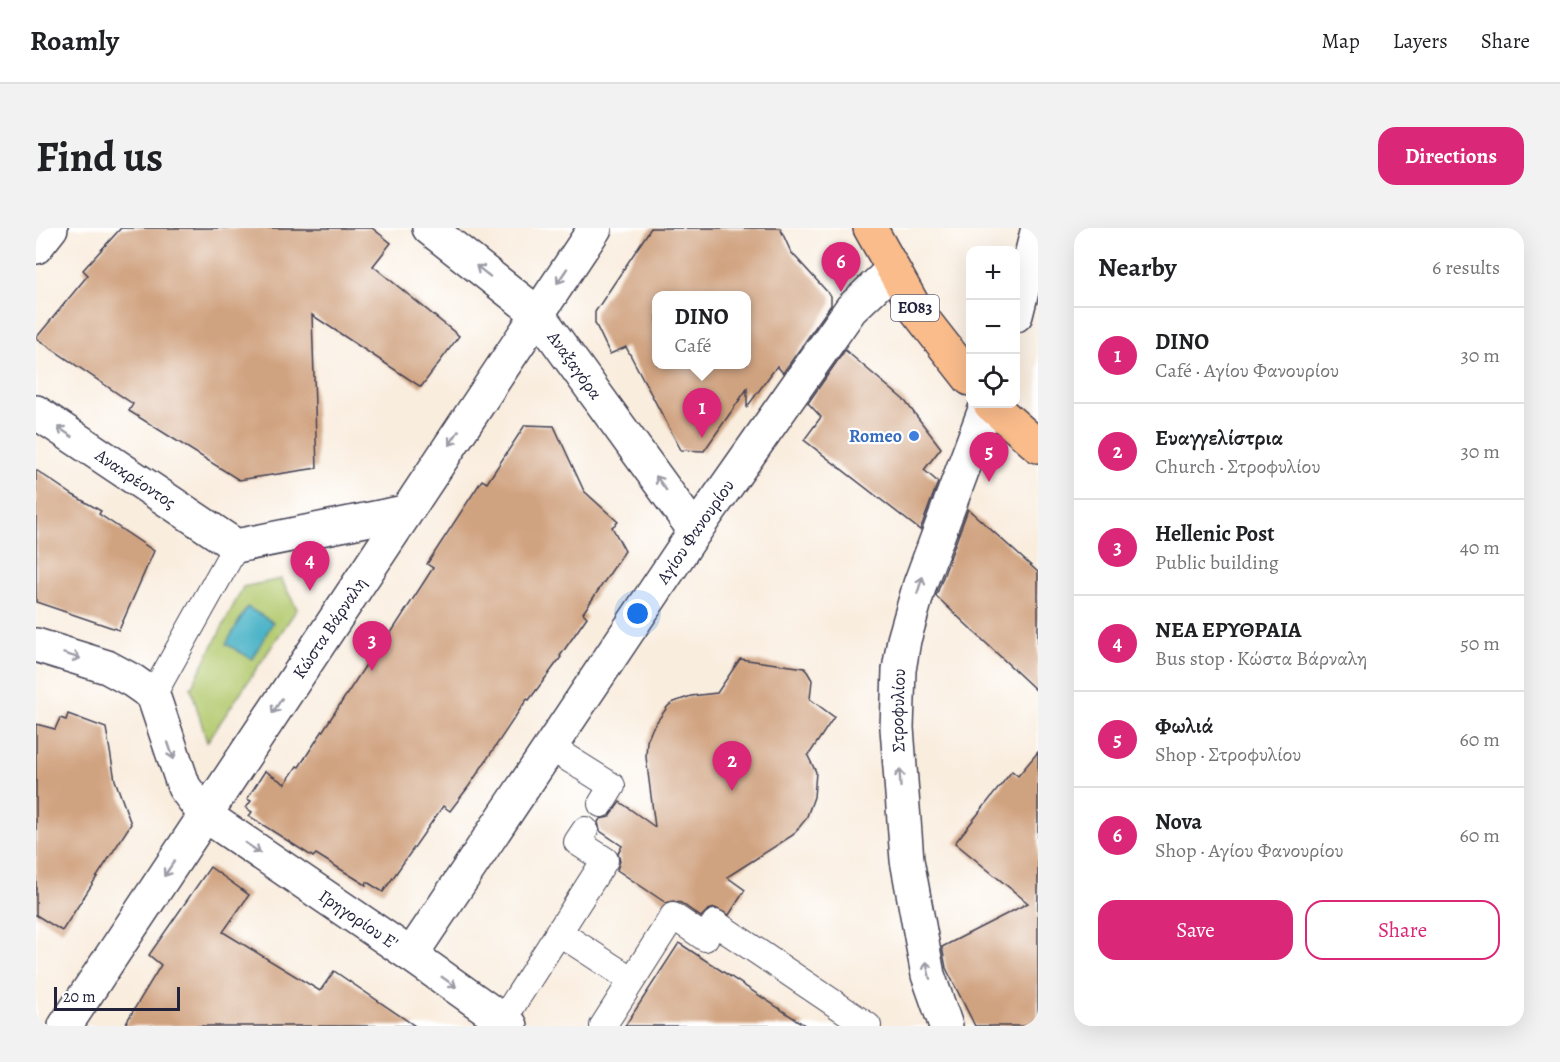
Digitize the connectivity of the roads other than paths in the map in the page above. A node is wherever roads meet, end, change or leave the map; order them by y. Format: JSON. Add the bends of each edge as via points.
{"nodes":[{"id":1,"x":51,"y":228,"type":"edge"},
{"id":2,"x":429,"y":228,"type":"edge"},
{"id":3,"x":595,"y":228,"type":"edge"},
{"id":4,"x":870,"y":228,"type":"edge"},
{"id":5,"x":1038,"y":228,"type":"edge"},
{"id":6,"x":36,"y":248,"type":"edge"},
{"id":7,"x":892,"y":270,"type":"junction"},
{"id":8,"x":1020,"y":300,"type":"edge"},
{"id":9,"x":537,"y":313,"type":"junction"},
{"id":10,"x":966,"y":374,"type":"edge"},
{"id":11,"x":987,"y":408,"type":"edge"},
{"id":12,"x":994,"y":408,"type":"edge"},
{"id":13,"x":36,"y":412,"type":"edge"},
{"id":14,"x":1038,"y":446,"type":"edge"},
{"id":15,"x":405,"y":512,"type":"junction"},
{"id":16,"x":695,"y":531,"type":"junction"},
{"id":17,"x":236,"y":546,"type":"junction"},
{"id":18,"x":36,"y":645,"type":"edge"},
{"id":19,"x":153,"y":695,"type":"junction"},
{"id":20,"x":550,"y":747,"type":"junction"},
{"id":21,"x":602,"y":804,"type":"dead end"},
{"id":22,"x":205,"y":815,"type":"junction"},
{"id":23,"x":585,"y":830,"type":"dead end"},
{"id":24,"x":558,"y":933,"type":"junction"},
{"id":25,"x":411,"y":955,"type":"junction"},
{"id":26,"x":632,"y":980,"type":"junction"},
{"id":27,"x":507,"y":1023,"type":"edge"},
{"id":28,"x":65,"y":1026,"type":"edge"},
{"id":29,"x":603,"y":1026,"type":"edge"},
{"id":30,"x":868,"y":1026,"type":"edge"},
{"id":31,"x":946,"y":1026,"type":"edge"}],
"edges":[{"from":1,"to":6,"type":"street"},
{"from":9,"to":2,"type":"street","name":"Αναξαγόρα","one_way":true},
{"from":3,"to":9,"type":"street","name":"Κώστα Βάρναλη","one_way":true},
{"from":4,"to":7,"type":"main road","number":"ΕΟ83"},
{"from":5,"to":8,"type":"street"},
{"from":7,"to":10,"type":"main road","number":"ΕΟ83","via":[[916,310]]},
{"from":7,"to":16,"type":"street","name":"Αγίου Φανουρίου","via":[[851,309]]},
{"from":9,"to":15,"type":"street","name":"Κώστα Βάρναλη","one_way":true},
{"from":16,"to":9,"type":"street","name":"Αναξαγόρα","one_way":true},
{"from":31,"to":11,"type":"street","name":"Στροφυλίου","one_way":true,"via":[[928,975],[907,860],[897,728],[899,670],[920,584]]},
{"from":12,"to":14,"type":"main road"},
{"from":17,"to":13,"type":"street","name":"Ανακρέοντος","one_way":true},
{"from":15,"to":17,"type":"street"},
{"from":15,"to":22,"type":"street","name":"Κώστα Βάρναλη","one_way":true},
{"from":16,"to":20,"type":"street","name":"Αγίου Φανουρίου"},
{"from":17,"to":19,"type":"street"},
{"from":18,"to":19,"type":"street","one_way":true,"via":[[107,667]]},
{"from":19,"to":22,"type":"street","name":"Γρηγορίου Ε'","one_way":true,"via":[[184,787]]},
{"from":20,"to":21,"type":"street","via":[[612,786]]},
{"from":20,"to":25,"type":"street","name":"Αγίου Φανουρίου"},
{"from":22,"to":25,"type":"street","name":"Γρηγορίου Ε'","one_way":true},
{"from":22,"to":28,"type":"street","name":"Κώστα Βάρναλη","one_way":true},
{"from":23,"to":24,"type":"street","via":[[576,842],[604,860]]},
{"from":24,"to":26,"type":"street"},
{"from":24,"to":27,"type":"street"},
{"from":25,"to":27,"type":"street","name":"Γρηγορίου Ε'","one_way":true},
{"from":26,"to":29,"type":"street"},
{"from":26,"to":30,"type":"street","via":[[673,916],[705,938],[715,922]]}]}
